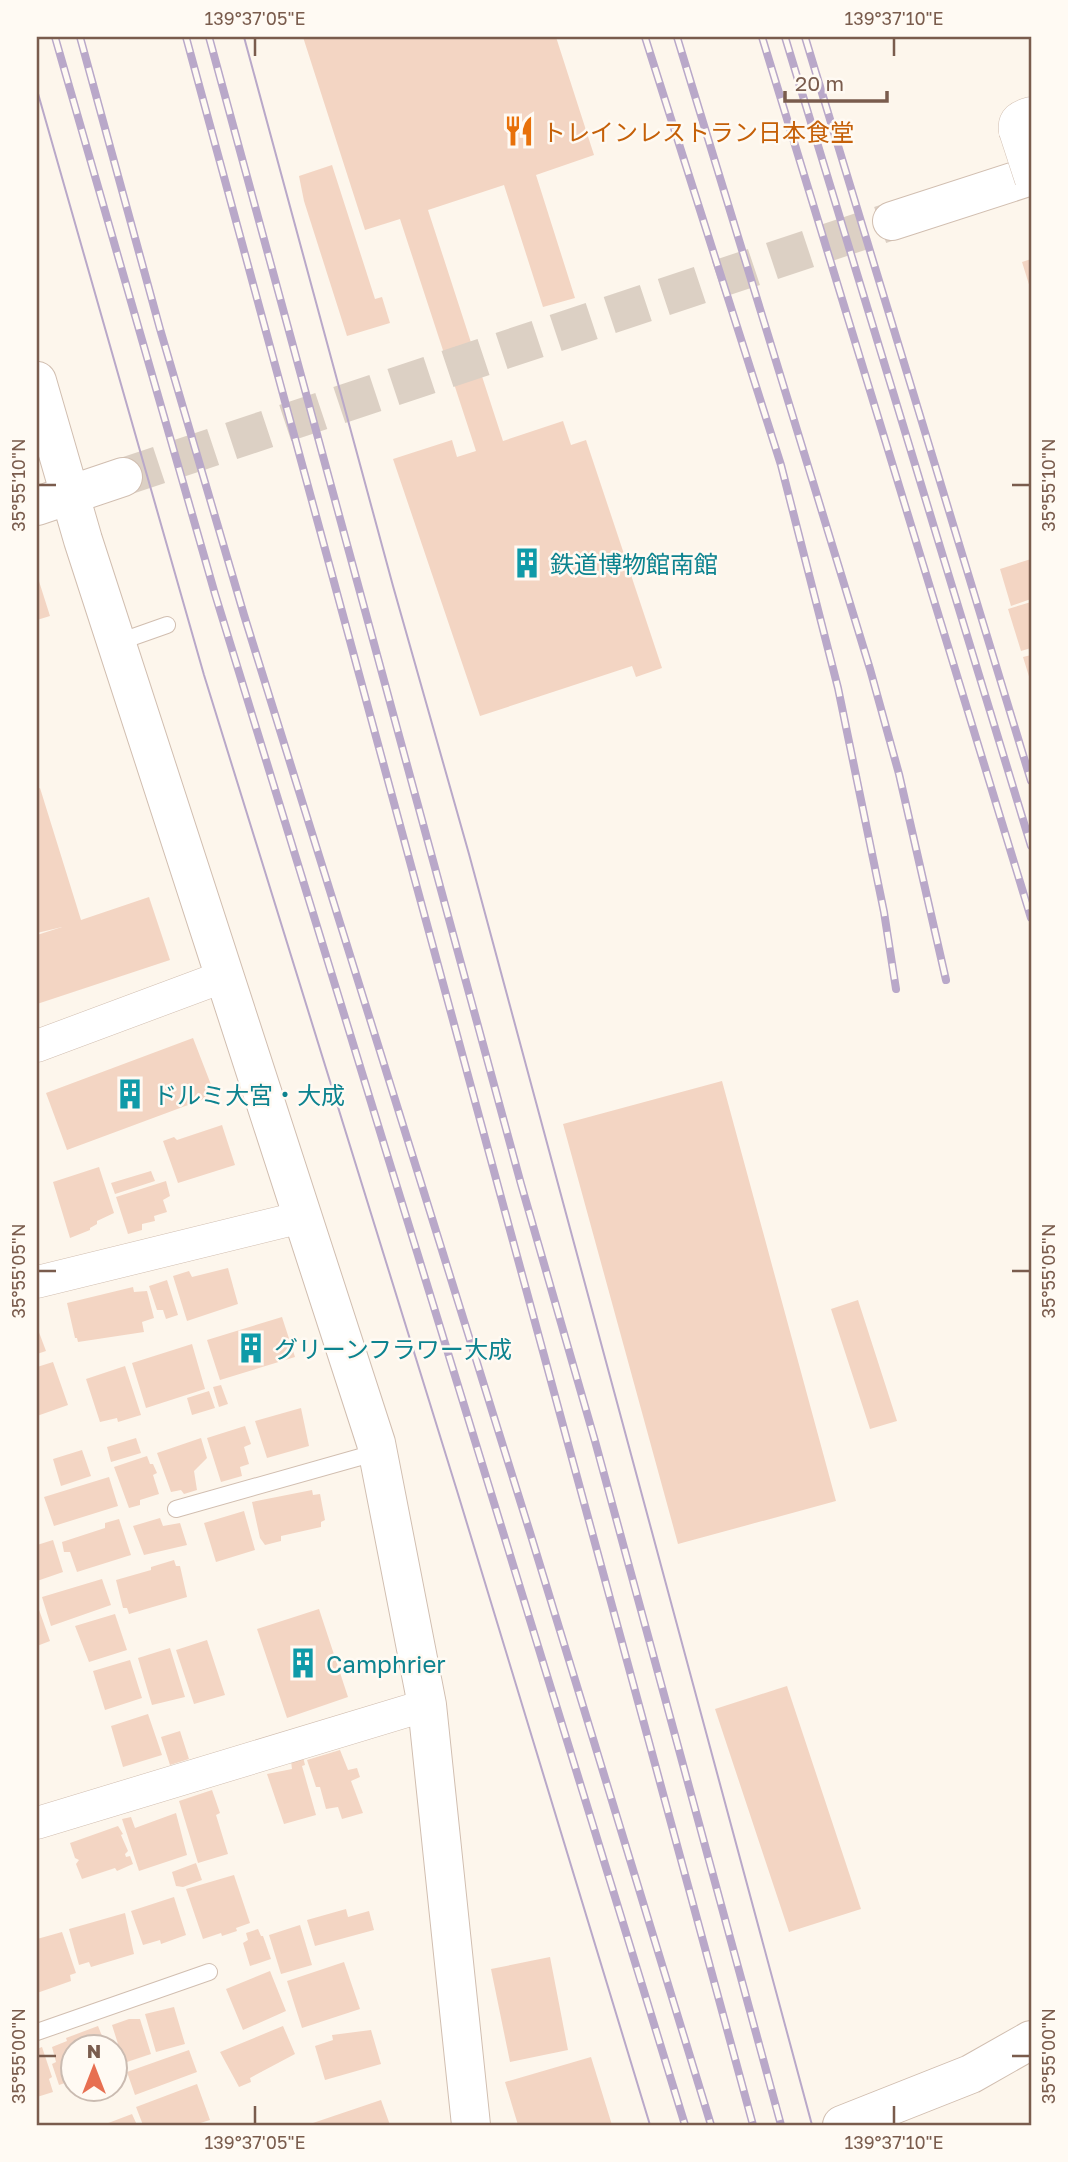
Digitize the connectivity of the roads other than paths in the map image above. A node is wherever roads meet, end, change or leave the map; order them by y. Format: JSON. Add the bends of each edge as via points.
{"nodes":[{"id":1,"x":1023,"y":122,"type":"edge"},
{"id":2,"x":1031,"y":178,"type":"edge"},
{"id":3,"x":892,"y":221,"type":"tunnel mouth"},
{"id":4,"x":37,"y":381,"type":"edge"},
{"id":5,"x":123,"y":477,"type":"tunnel mouth"},
{"id":6,"x":53,"y":501,"type":"edge"},
{"id":7,"x":167,"y":625,"type":"dead end"},
{"id":8,"x":116,"y":643,"type":"junction"},
{"id":9,"x":225,"y":976,"type":"junction"},
{"id":10,"x":37,"y":1046,"type":"edge"},
{"id":11,"x":302,"y":1217,"type":"junction"},
{"id":12,"x":37,"y":1282,"type":"edge"},
{"id":13,"x":378,"y":1452,"type":"junction"},
{"id":14,"x":176,"y":1509,"type":"dead end"},
{"id":15,"x":427,"y":1705,"type":"junction"},
{"id":16,"x":37,"y":1823,"type":"edge"},
{"id":17,"x":209,"y":1972,"type":"dead end"},
{"id":18,"x":37,"y":2032,"type":"edge"},
{"id":19,"x":1031,"y":2040,"type":"edge"},
{"id":20,"x":471,"y":2125,"type":"edge"},
{"id":21,"x":842,"y":2125,"type":"edge"}],
"edges":[{"from":1,"to":2,"type":"street","bridge":true},
{"from":2,"to":3,"type":"street"},
{"from":4,"to":6,"type":"street"},
{"from":5,"to":6,"type":"street"},
{"from":6,"to":8,"type":"street"},
{"from":7,"to":8,"type":"lane"},
{"from":8,"to":9,"type":"street"},
{"from":9,"to":10,"type":"street"},
{"from":9,"to":11,"type":"street"},
{"from":11,"to":12,"type":"street"},
{"from":11,"to":13,"type":"street"},
{"from":13,"to":14,"type":"lane"},
{"from":13,"to":15,"type":"street"},
{"from":15,"to":16,"type":"street"},
{"from":15,"to":20,"type":"street"},
{"from":17,"to":18,"type":"lane"},
{"from":19,"to":21,"type":"street","via":[[971,2074]]}]}
